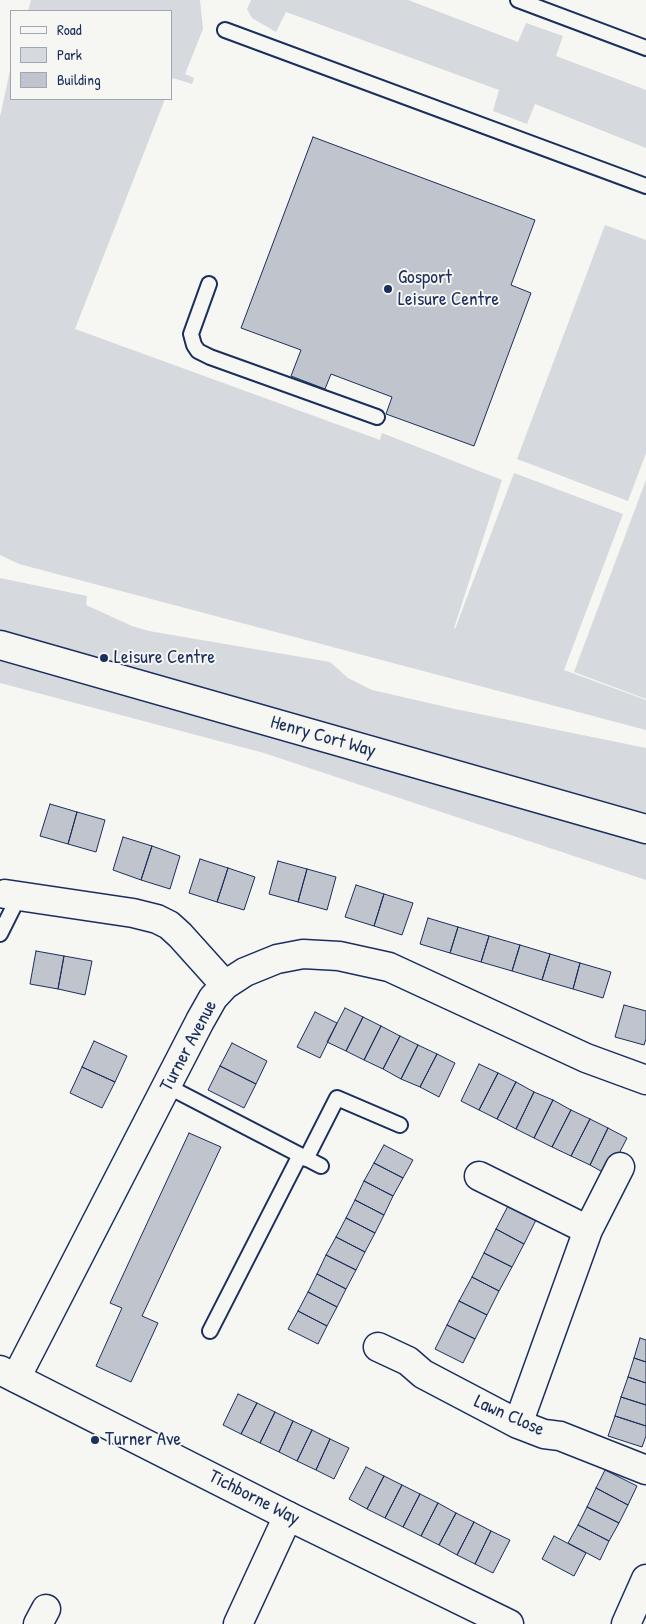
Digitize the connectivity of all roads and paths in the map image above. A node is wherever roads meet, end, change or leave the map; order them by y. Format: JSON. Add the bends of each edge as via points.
{"nodes":[{"id":1,"x":518,"y":0,"type":"edge"},
{"id":2,"x":225,"y":30,"type":"dead end"},
{"id":3,"x":646,"y":48,"type":"edge"},
{"id":4,"x":646,"y":186,"type":"edge"},
{"id":5,"x":209,"y":284,"type":"dead end"},
{"id":6,"x":377,"y":417,"type":"dead end"},
{"id":7,"x":0,"y":645,"type":"edge"},
{"id":8,"x":646,"y":829,"type":"edge"},
{"id":9,"x":12,"y":895,"type":"joint"},
{"id":10,"x":0,"y":934,"type":"edge"},
{"id":11,"x":225,"y":985,"type":"junction"},
{"id":12,"x":646,"y":1080,"type":"edge"},
{"id":13,"x":167,"y":1086,"type":"junction"},
{"id":14,"x":400,"y":1125,"type":"dead end"},
{"id":15,"x":303,"y":1157,"type":"junction"},
{"id":16,"x":321,"y":1166,"type":"dead end"},
{"id":17,"x":620,"y":1167,"type":"dead end"},
{"id":18,"x":479,"y":1176,"type":"dead end"},
{"id":19,"x":588,"y":1230,"type":"junction"},
{"id":20,"x":210,"y":1332,"type":"dead end"},
{"id":21,"x":378,"y":1347,"type":"dead end"},
{"id":22,"x":8,"y":1374,"type":"edge"},
{"id":23,"x":518,"y":1424,"type":"junction"},
{"id":24,"x":646,"y":1470,"type":"edge"},
{"id":25,"x":288,"y":1516,"type":"junction"},
{"id":26,"x":646,"y":1579,"type":"edge"},
{"id":27,"x":238,"y":1624,"type":"edge"},
{"id":28,"x":509,"y":1624,"type":"edge"},
{"id":29,"x":626,"y":1624,"type":"edge"}],
"edges":[{"from":1,"to":3,"type":"lane"},
{"from":2,"to":4,"type":"lane"},
{"from":5,"to":6,"type":"lane","via":[[191,334],[198,350]]},
{"from":7,"to":8,"type":"street","name":"Henry Cort Way"},
{"from":9,"to":10,"type":"lane"},
{"from":9,"to":11,"type":"street","via":[[133,913],[157,920],[180,935]]},
{"from":11,"to":12,"type":"street","name":"Turner Avenue","via":[[245,972],[277,959],[303,954],[339,956],[389,968],[586,1058]]},
{"from":11,"to":13,"type":"street","name":"Turner Avenue","via":[[213,998]]},
{"from":13,"to":15,"type":"lane"},
{"from":13,"to":22,"type":"street","name":"Turner Avenue"},
{"from":14,"to":15,"type":"lane","via":[[337,1098]]},
{"from":15,"to":16,"type":"lane"},
{"from":15,"to":20,"type":"lane"},
{"from":17,"to":19,"type":"street"},
{"from":18,"to":19,"type":"street"},
{"from":19,"to":23,"type":"street"},
{"from":21,"to":23,"type":"street","name":"Lawn Close"},
{"from":22,"to":25,"type":"street","name":"Tichborne Way"},
{"from":23,"to":24,"type":"street","name":"Lawn Close","via":[[560,1436]]},
{"from":25,"to":27,"type":"street"},
{"from":25,"to":28,"type":"street","name":"Tichborne Way"},
{"from":26,"to":29,"type":"street"}]}
